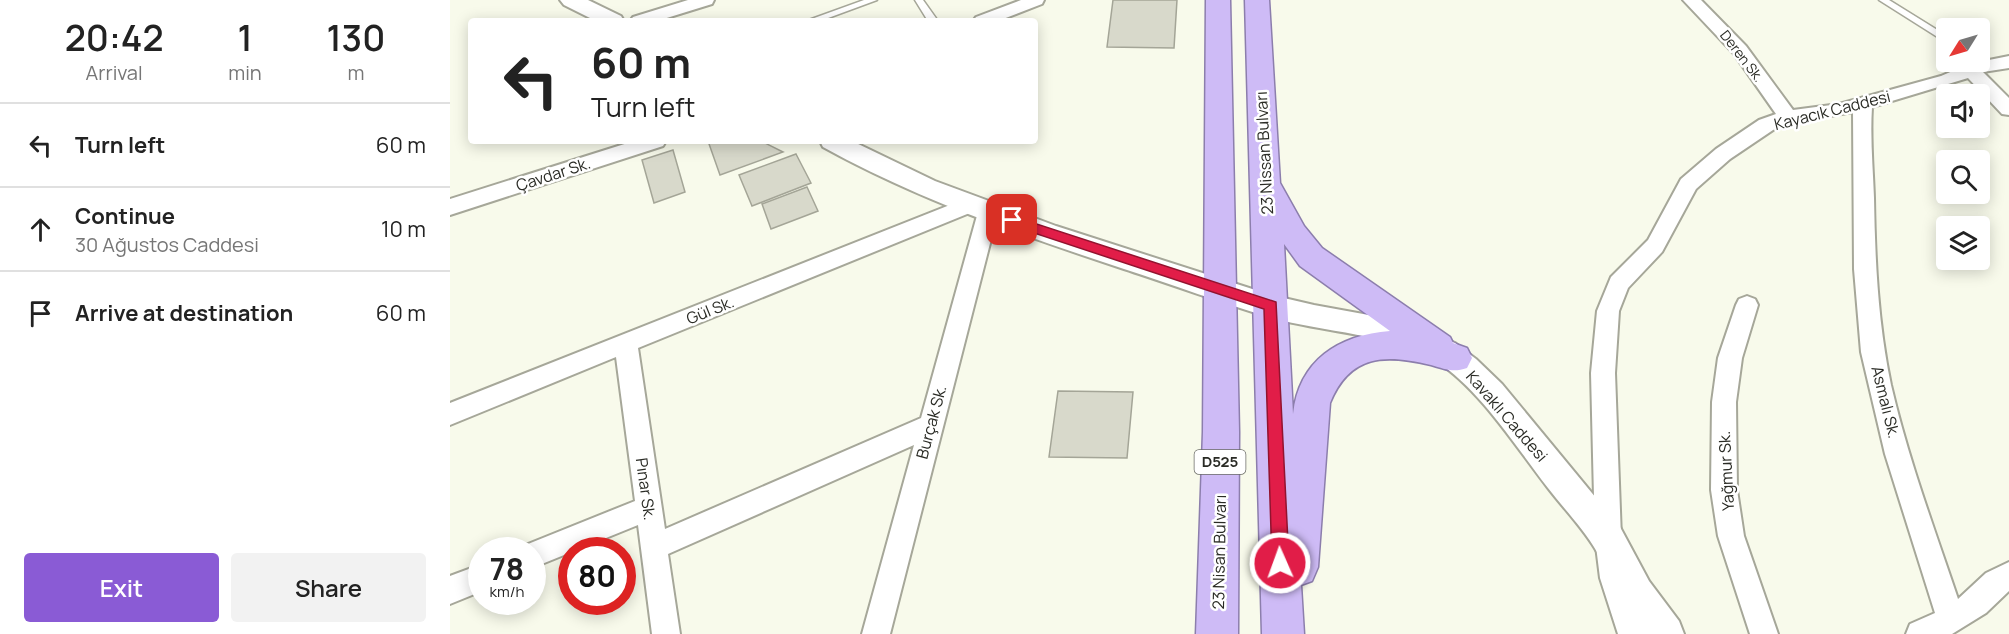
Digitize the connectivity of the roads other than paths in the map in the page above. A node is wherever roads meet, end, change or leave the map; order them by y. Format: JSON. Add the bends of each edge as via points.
{"nodes":[{"id":1,"x":571,"y":0,"type":"edge"},
{"id":2,"x":706,"y":0,"type":"edge"},
{"id":3,"x":873,"y":0,"type":"edge"},
{"id":4,"x":918,"y":0,"type":"edge"},
{"id":5,"x":1036,"y":0,"type":"edge"},
{"id":6,"x":1218,"y":0,"type":"edge"},
{"id":7,"x":1257,"y":0,"type":"edge"},
{"id":8,"x":1691,"y":0,"type":"edge"},
{"id":9,"x":1882,"y":0,"type":"edge"},
{"id":10,"x":607,"y":18,"type":"edge"},
{"id":11,"x":649,"y":18,"type":"edge"},
{"id":12,"x":820,"y":18,"type":"edge"},
{"id":13,"x":931,"y":18,"type":"edge"},
{"id":14,"x":990,"y":18,"type":"edge"},
{"id":15,"x":1936,"y":33,"type":"edge"},
{"id":16,"x":2009,"y":62,"type":"edge"},
{"id":17,"x":1990,"y":64,"type":"edge"},
{"id":18,"x":1965,"y":72,"type":"edge"},
{"id":19,"x":1982,"y":72,"type":"edge"},
{"id":20,"x":1863,"y":103,"type":"junction"},
{"id":21,"x":2009,"y":109,"type":"edge"},
{"id":22,"x":1788,"y":117,"type":"junction"},
{"id":23,"x":647,"y":144,"type":"edge"},
{"id":24,"x":838,"y":144,"type":"edge"},
{"id":25,"x":1265,"y":177,"type":"junction"},
{"id":26,"x":450,"y":207,"type":"edge"},
{"id":27,"x":979,"y":208,"type":"junction"},
{"id":28,"x":1220,"y":290,"type":"junction"},
{"id":29,"x":1748,"y":305,"type":"dead end"},
{"id":30,"x":1271,"y":306,"type":"junction"},
{"id":31,"x":626,"y":344,"type":"junction"},
{"id":32,"x":1455,"y":358,"type":"junction"},
{"id":33,"x":450,"y":414,"type":"edge"},
{"id":34,"x":930,"y":426,"type":"junction"},
{"id":35,"x":648,"y":508,"type":"junction"},
{"id":36,"x":1608,"y":538,"type":"junction"},
{"id":37,"x":654,"y":547,"type":"junction"},
{"id":38,"x":546,"y":549,"type":"edge"},
{"id":39,"x":2009,"y":575,"type":"edge"},
{"id":40,"x":468,"y":583,"type":"edge"},
{"id":41,"x":450,"y":590,"type":"edge"},
{"id":42,"x":1950,"y":620,"type":"junction"},
{"id":43,"x":666,"y":634,"type":"edge"},
{"id":44,"x":876,"y":634,"type":"edge"},
{"id":45,"x":1217,"y":634,"type":"edge"},
{"id":46,"x":1283,"y":634,"type":"edge"},
{"id":47,"x":1293,"y":634,"type":"edge"},
{"id":48,"x":1632,"y":634,"type":"edge"},
{"id":49,"x":1666,"y":634,"type":"edge"},
{"id":50,"x":1764,"y":634,"type":"edge"},
{"id":51,"x":1920,"y":634,"type":"edge"}],
"edges":[{"from":1,"to":10,"type":"street"},
{"from":2,"to":11,"type":"street"},
{"from":3,"to":12,"type":"lane"},
{"from":4,"to":13,"type":"lane"},
{"from":5,"to":14,"type":"street"},
{"from":6,"to":28,"type":"highway","number":"D525"},
{"from":7,"to":25,"type":"highway","name":"23 Nissan Bulvarı"},
{"from":8,"to":22,"type":"street","name":"Deren Sk.","via":[[1740,50]]},
{"from":9,"to":15,"type":"lane"},
{"from":16,"to":17,"type":"street","name":"Kayacık Caddesi"},
{"from":18,"to":20,"type":"street","name":"Kayacık Caddesi"},
{"from":19,"to":21,"type":"street"},
{"from":20,"to":22,"type":"street","name":"Kayacık Caddesi"},
{"from":20,"to":42,"type":"street","name":"Asmalı Sk.","via":[[1866,291],[1873,351],[1884,406]]},
{"from":22,"to":36,"type":"street","name":"Kayacık Caddesi","via":[[1748,136],[1688,184],[1655,246],[1619,283],[1608,311],[1603,373]]},
{"from":23,"to":26,"type":"street","name":"Çavdar Sk."},
{"from":24,"to":27,"type":"street","name":"Kavaklı Caddesi","via":[[882,168]]},
{"from":25,"to":30,"type":"highway","name":"23 Nissan Bulvarı"},
{"from":25,"to":32,"type":"highway","via":[[1293,234],[1311,257]]},
{"from":27,"to":28,"type":"street","name":"Kavaklı Caddesi"},
{"from":27,"to":31,"type":"street","name":"Gül Sk."},
{"from":27,"to":34,"type":"street","name":"Burçak Sk."},
{"from":28,"to":30,"type":"street","name":"Kavaklı Caddesi"},
{"from":28,"to":45,"type":"highway","name":"23 Nisan Bulvarı","number":"D525"},
{"from":29,"to":50,"type":"street","name":"Yağmur Sk.","via":[[1730,358],[1724,402],[1724,490],[1731,537]]},
{"from":30,"to":32,"type":"street","name":"Kavaklı Caddesi","via":[[1396,332]]},
{"from":30,"to":46,"type":"highway"},
{"from":31,"to":33,"type":"street","name":"Gül Sk."},
{"from":31,"to":35,"type":"street","name":"Pınar Sk."},
{"from":32,"to":36,"type":"street","name":"Kavaklı Caddesi","via":[[1502,405]]},
{"from":32,"to":47,"type":"highway","via":[[1384,343],[1342,359],[1317,388],[1312,404]]},
{"from":34,"to":37,"type":"street"},
{"from":34,"to":44,"type":"street","name":"Burçak Sk."},
{"from":35,"to":37,"type":"street","name":"Pınar Sk."},
{"from":35,"to":38,"type":"street"},
{"from":36,"to":48,"type":"street","name":"Kayacık Caddesi","via":[[1614,578]]},
{"from":36,"to":49,"type":"street","name":"Kavaklı Caddesi","via":[[1637,592]]},
{"from":37,"to":43,"type":"street","name":"Pınar Sk."},
{"from":39,"to":42,"type":"street"},
{"from":40,"to":41,"type":"street"},
{"from":42,"to":51,"type":"street"}]}
